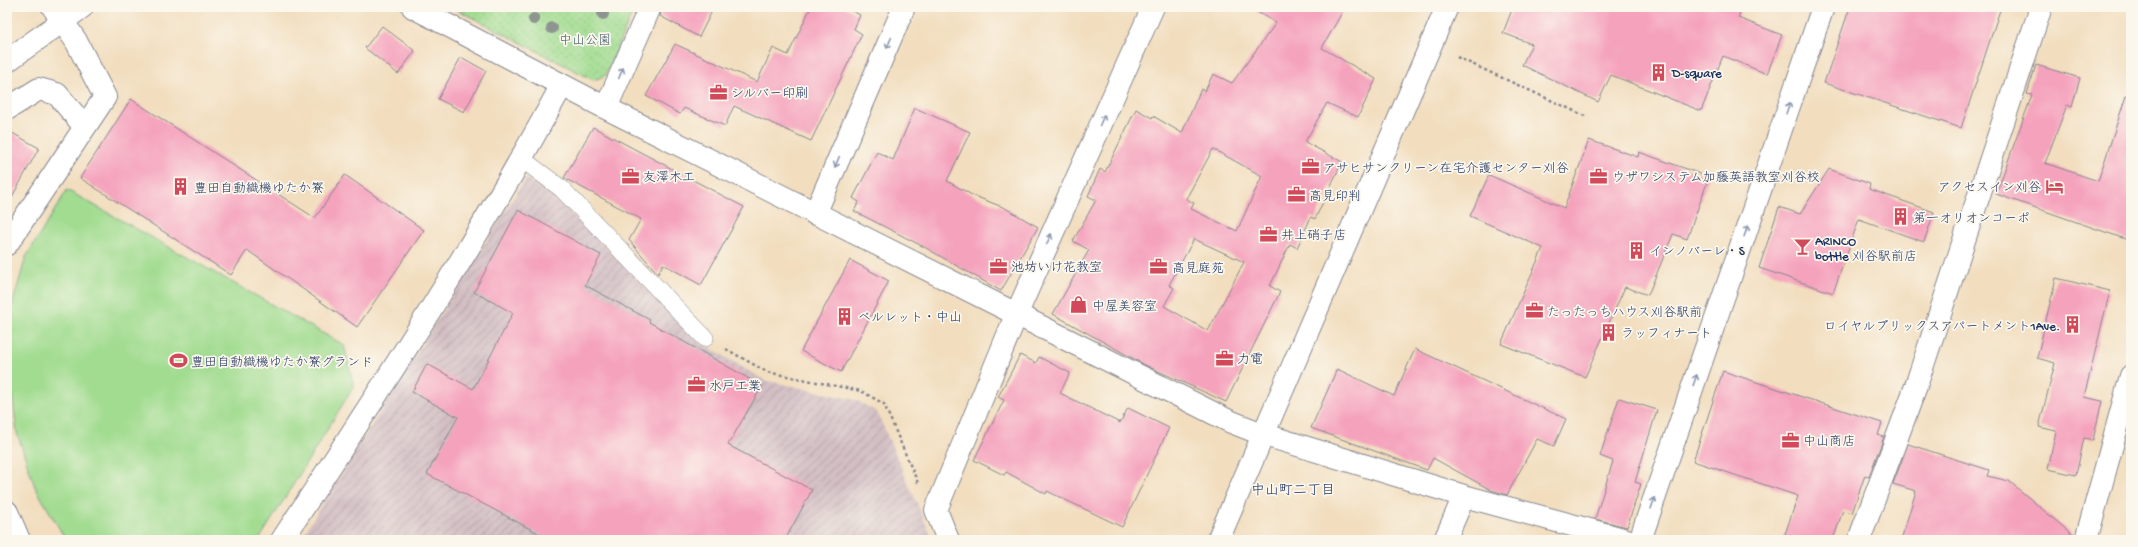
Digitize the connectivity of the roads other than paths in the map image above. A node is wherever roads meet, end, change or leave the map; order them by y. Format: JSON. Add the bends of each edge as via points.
{"nodes":[{"id":1,"x":82,"y":7,"type":"edge"},
{"id":2,"x":413,"y":7,"type":"edge"},
{"id":3,"x":650,"y":7,"type":"edge"},
{"id":4,"x":904,"y":7,"type":"edge"},
{"id":5,"x":1153,"y":7,"type":"edge"},
{"id":6,"x":1447,"y":7,"type":"edge"},
{"id":7,"x":1823,"y":7,"type":"edge"},
{"id":8,"x":2040,"y":7,"type":"edge"},
{"id":9,"x":58,"y":13,"type":"edge"},
{"id":10,"x":7,"y":61,"type":"edge"},
{"id":11,"x":562,"y":86,"type":"junction"},
{"id":12,"x":606,"y":108,"type":"junction"},
{"id":13,"x":7,"y":110,"type":"edge"},
{"id":14,"x":84,"y":126,"type":"junction"},
{"id":15,"x":522,"y":159,"type":"junction"},
{"id":16,"x":815,"y":214,"type":"junction"},
{"id":17,"x":7,"y":244,"type":"edge"},
{"id":18,"x":1016,"y":313,"type":"junction"},
{"id":19,"x":705,"y":338,"type":"road end"},
{"id":20,"x":2131,"y":376,"type":"edge"},
{"id":21,"x":1262,"y":434,"type":"junction"},
{"id":22,"x":1464,"y":496,"type":"junction"},
{"id":23,"x":7,"y":512,"type":"edge"},
{"id":24,"x":19,"y":540,"type":"edge"},
{"id":25,"x":282,"y":540,"type":"edge"},
{"id":26,"x":948,"y":540,"type":"edge"},
{"id":27,"x":1218,"y":540,"type":"edge"},
{"id":28,"x":1445,"y":540,"type":"edge"},
{"id":29,"x":1627,"y":540,"type":"edge"},
{"id":30,"x":1640,"y":540,"type":"edge"},
{"id":31,"x":1859,"y":540,"type":"edge"},
{"id":32,"x":2086,"y":540,"type":"edge"}],
"edges":[{"from":1,"to":9,"type":"street"},
{"from":2,"to":11,"type":"street"},
{"from":12,"to":3,"type":"street","one_way":true},
{"from":4,"to":16,"type":"street","one_way":true},
{"from":18,"to":5,"type":"street","one_way":true},
{"from":6,"to":21,"type":"street"},
{"from":30,"to":7,"type":"street","one_way":true},
{"from":8,"to":31,"type":"street","via":[[1916,386]]},
{"from":9,"to":10,"type":"street","via":[[33,44]]},
{"from":9,"to":14,"type":"street","via":[[105,97]]},
{"from":11,"to":12,"type":"street"},
{"from":11,"to":15,"type":"street"},
{"from":12,"to":16,"type":"street"},
{"from":13,"to":14,"type":"street","via":[[39,89],[57,94]]},
{"from":14,"to":17,"type":"street"},
{"from":15,"to":19,"type":"lane","via":[[562,189]]},
{"from":15,"to":25,"type":"street","via":[[380,391]]},
{"from":16,"to":18,"type":"street"},
{"from":18,"to":21,"type":"street","via":[[1229,421]]},
{"from":18,"to":26,"type":"street","via":[[936,510]]},
{"from":20,"to":32,"type":"street"},
{"from":21,"to":22,"type":"street"},
{"from":21,"to":27,"type":"street"},
{"from":22,"to":28,"type":"street"},
{"from":22,"to":29,"type":"street"},
{"from":23,"to":24,"type":"street"}]}
